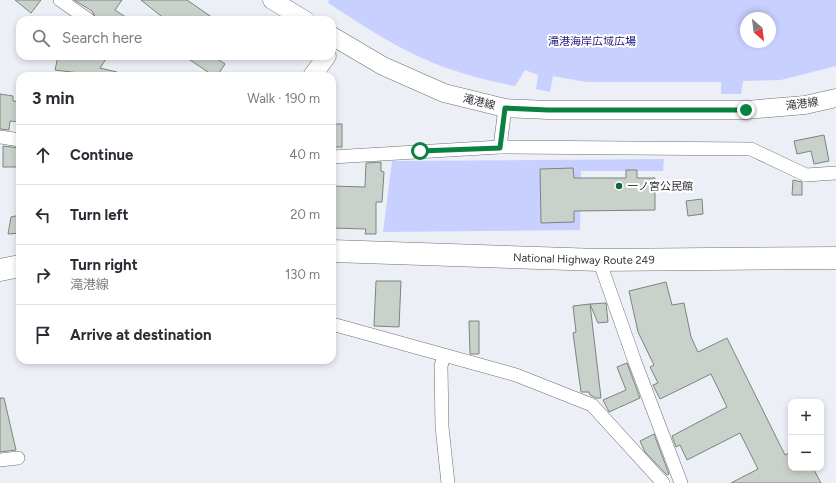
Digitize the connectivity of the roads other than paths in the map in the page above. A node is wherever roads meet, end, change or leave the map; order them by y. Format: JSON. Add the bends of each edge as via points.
{"nodes":[{"id":1,"x":60,"y":0,"type":"edge"},
{"id":2,"x":272,"y":0,"type":"edge"},
{"id":3,"x":83,"y":16,"type":"edge"},
{"id":4,"x":298,"y":16,"type":"edge"},
{"id":5,"x":336,"y":41,"type":"edge"},
{"id":6,"x":324,"y":60,"type":"edge"},
{"id":7,"x":315,"y":72,"type":"edge"},
{"id":8,"x":836,"y":98,"type":"edge"},
{"id":9,"x":505,"y":108,"type":"junction"},
{"id":10,"x":0,"y":137,"type":"edge"},
{"id":11,"x":16,"y":139,"type":"edge"},
{"id":12,"x":500,"y":148,"type":"junction"},
{"id":13,"x":336,"y":157,"type":"edge"},
{"id":14,"x":836,"y":173,"type":"edge"},
{"id":15,"x":336,"y":251,"type":"edge"},
{"id":16,"x":836,"y":258,"type":"edge"},
{"id":17,"x":599,"y":260,"type":"junction"},
{"id":18,"x":16,"y":267,"type":"edge"},
{"id":19,"x":0,"y":270,"type":"edge"},
{"id":20,"x":336,"y":325,"type":"edge"},
{"id":21,"x":444,"y":356,"type":"junction"},
{"id":22,"x":18,"y":458,"type":"dead end"},
{"id":23,"x":0,"y":460,"type":"edge"},
{"id":24,"x":448,"y":483,"type":"edge"},
{"id":25,"x":663,"y":483,"type":"edge"},
{"id":26,"x":681,"y":483,"type":"edge"}],
"edges":[{"from":1,"to":3,"type":"street"},
{"from":2,"to":4,"type":"main road"},
{"from":5,"to":9,"type":"main road","name":"滝港線","via":[[383,66],[444,93]]},
{"from":6,"to":7,"type":"main road"},
{"from":8,"to":9,"type":"main road","name":"滝港線","via":[[805,105],[746,110]]},
{"from":9,"to":12,"type":"street"},
{"from":10,"to":11,"type":"street"},
{"from":12,"to":13,"type":"street"},
{"from":12,"to":14,"type":"street","via":[[751,149],[806,175]]},
{"from":15,"to":17,"type":"highway","name":"National Highway Route 249"},
{"from":16,"to":17,"type":"highway","name":"National Highway Route 249"},
{"from":17,"to":26,"type":"street"},
{"from":18,"to":19,"type":"highway"},
{"from":20,"to":21,"type":"street"},
{"from":21,"to":24,"type":"street","via":[[441,366],[442,427]]},
{"from":21,"to":25,"type":"street","via":[[516,375],[592,405]]},
{"from":22,"to":23,"type":"street"}]}
